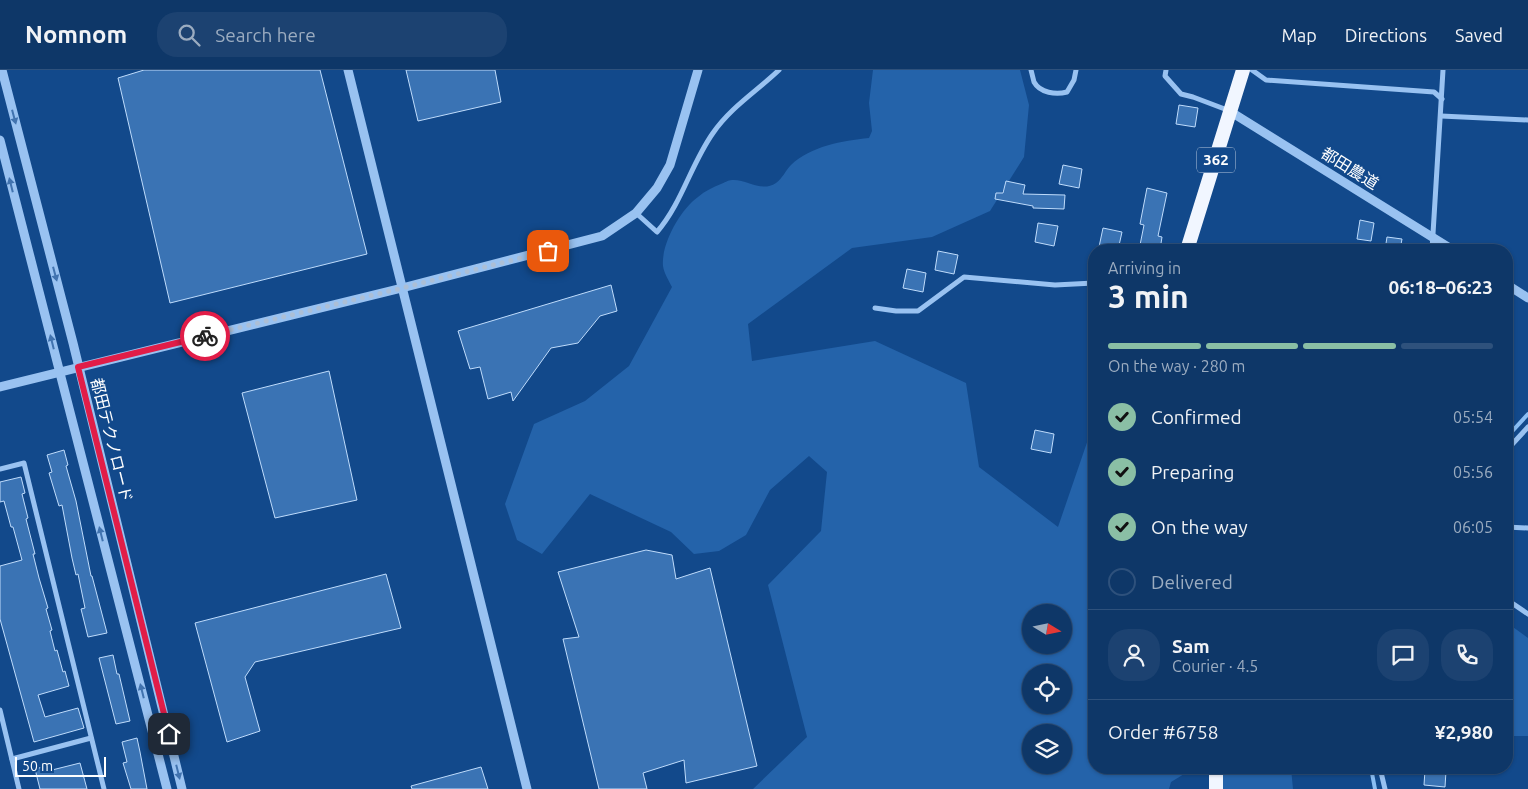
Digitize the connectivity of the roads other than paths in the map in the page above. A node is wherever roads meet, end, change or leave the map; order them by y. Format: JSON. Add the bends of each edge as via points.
{"nodes":[{"id":1,"x":2,"y":70,"type":"edge"},
{"id":2,"x":348,"y":70,"type":"edge"},
{"id":3,"x":698,"y":70,"type":"edge"},
{"id":4,"x":779,"y":70,"type":"edge"},
{"id":5,"x":1031,"y":70,"type":"edge"},
{"id":6,"x":1076,"y":70,"type":"edge"},
{"id":7,"x":1166,"y":70,"type":"edge"},
{"id":8,"x":1243,"y":70,"type":"edge"},
{"id":9,"x":1252,"y":70,"type":"edge"},
{"id":10,"x":1443,"y":70,"type":"edge"},
{"id":11,"x":1442,"y":100,"type":"junction"},
{"id":12,"x":1231,"y":112,"type":"junction"},
{"id":13,"x":1441,"y":116,"type":"junction"},
{"id":14,"x":1528,"y":120,"type":"edge"},
{"id":15,"x":0,"y":140,"type":"edge"},
{"id":16,"x":636,"y":213,"type":"junction"},
{"id":17,"x":1433,"y":238,"type":"junction"},
{"id":18,"x":1189,"y":244,"type":"edge"},
{"id":19,"x":1432,"y":244,"type":"edge"},
{"id":20,"x":1443,"y":244,"type":"edge"},
{"id":21,"x":1088,"y":283,"type":"edge"},
{"id":22,"x":402,"y":288,"type":"junction"},
{"id":23,"x":1513,"y":288,"type":"edge"},
{"id":24,"x":1528,"y":298,"type":"edge"},
{"id":25,"x":875,"y":308,"type":"dead end"},
{"id":26,"x":78,"y":367,"type":"junction"},
{"id":27,"x":60,"y":372,"type":"junction"},
{"id":28,"x":0,"y":387,"type":"edge"},
{"id":29,"x":1528,"y":427,"type":"edge"},
{"id":30,"x":1513,"y":443,"type":"edge"},
{"id":31,"x":0,"y":469,"type":"edge"},
{"id":32,"x":1513,"y":527,"type":"edge"},
{"id":33,"x":1528,"y":528,"type":"edge"},
{"id":34,"x":1513,"y":604,"type":"edge"},
{"id":35,"x":1528,"y":614,"type":"edge"},
{"id":36,"x":0,"y":710,"type":"edge"},
{"id":37,"x":91,"y":738,"type":"junction"},
{"id":38,"x":12,"y":759,"type":"junction"},
{"id":39,"x":1216,"y":774,"type":"edge"},
{"id":40,"x":1381,"y":774,"type":"edge"},
{"id":41,"x":19,"y":789,"type":"edge"},
{"id":42,"x":104,"y":789,"type":"edge"},
{"id":43,"x":167,"y":789,"type":"edge"},
{"id":44,"x":182,"y":789,"type":"edge"},
{"id":45,"x":527,"y":789,"type":"edge"},
{"id":46,"x":1216,"y":789,"type":"edge"},
{"id":47,"x":1385,"y":789,"type":"edge"}],
"edges":[{"from":1,"to":26,"type":"street","name":"都田テクノロード","one_way":true},
{"from":2,"to":22,"type":"street"},
{"from":3,"to":16,"type":"street","via":[[670,165],[657,188]]},
{"from":4,"to":16,"type":"street","via":[[736,105],[713,133],[668,219],[657,232]]},
{"from":5,"to":6,"type":"street","via":[[1035,84],[1057,95],[1067,92]]},
{"from":7,"to":12,"type":"street","via":[[1165,76],[1181,94]]},
{"from":8,"to":12,"type":"highway","number":"362"},
{"from":9,"to":11,"type":"street","via":[[1266,80],[1434,92]]},
{"from":10,"to":11,"type":"street"},
{"from":11,"to":13,"type":"street"},
{"from":12,"to":17,"type":"street","name":"都田農道"},
{"from":12,"to":18,"type":"highway","number":"362"},
{"from":13,"to":14,"type":"street"},
{"from":13,"to":17,"type":"street"},
{"from":27,"to":15,"type":"street","name":"都田テクノロード","one_way":true},
{"from":16,"to":22,"type":"street","via":[[602,236]]},
{"from":17,"to":19,"type":"street"},
{"from":17,"to":20,"type":"street","name":"都田農道"},
{"from":21,"to":25,"type":"street","via":[[1055,285],[964,277],[918,311]]},
{"from":22,"to":26,"type":"street"},
{"from":22,"to":45,"type":"street"},
{"from":23,"to":24,"type":"street"},
{"from":26,"to":27,"type":"street"},
{"from":26,"to":44,"type":"street","name":"都田テクノロード","one_way":true},
{"from":27,"to":28,"type":"street"},
{"from":43,"to":27,"type":"street","name":"都田テクノロード","one_way":true},
{"from":29,"to":30,"type":"street"},
{"from":31,"to":37,"type":"street","via":[[24,463]]},
{"from":32,"to":33,"type":"street"},
{"from":34,"to":35,"type":"street"},
{"from":36,"to":38,"type":"street"},
{"from":37,"to":38,"type":"street"},
{"from":37,"to":42,"type":"street"},
{"from":38,"to":41,"type":"street"},
{"from":39,"to":46,"type":"highway"},
{"from":40,"to":47,"type":"street"}]}
